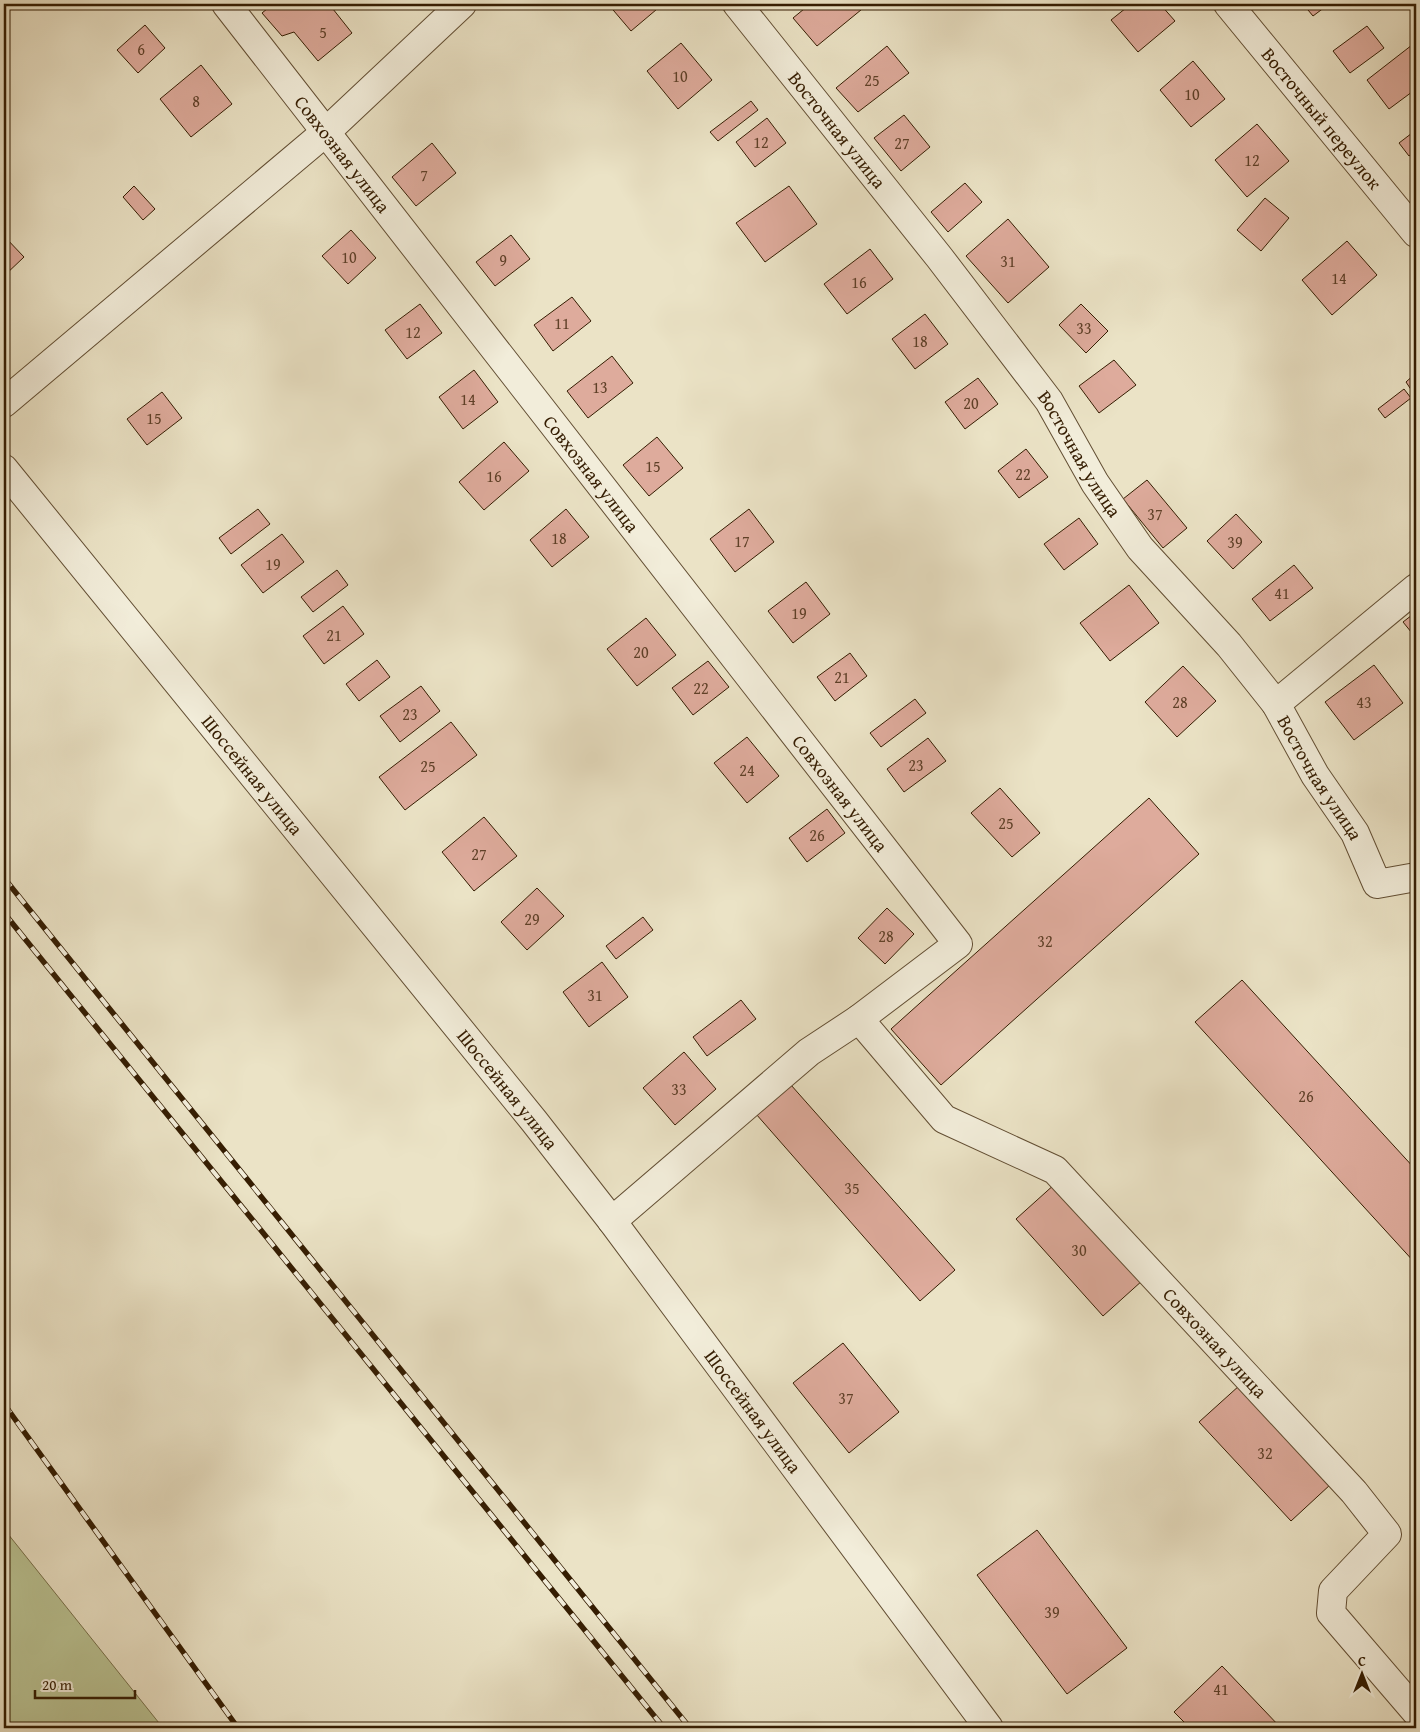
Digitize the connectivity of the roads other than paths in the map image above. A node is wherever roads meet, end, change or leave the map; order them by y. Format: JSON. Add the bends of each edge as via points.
{"nodes":[{"id":1,"x":226,"y":4,"type":"edge"},
{"id":2,"x":462,"y":4,"type":"edge"},
{"id":3,"x":737,"y":4,"type":"edge"},
{"id":4,"x":1228,"y":4,"type":"edge"},
{"id":5,"x":327,"y":131,"type":"junction"},
{"id":6,"x":1416,"y":233,"type":"edge"},
{"id":7,"x":4,"y":403,"type":"edge"},
{"id":8,"x":4,"y":469,"type":"edge"},
{"id":9,"x":1416,"y":588,"type":"edge"},
{"id":10,"x":1276,"y":704,"type":"junction"},
{"id":11,"x":1416,"y":877,"type":"edge"},
{"id":12,"x":859,"y":1019,"type":"junction"},
{"id":13,"x":612,"y":1221,"type":"junction"},
{"id":14,"x":1416,"y":1712,"type":"edge"},
{"id":15,"x":989,"y":1728,"type":"edge"}],
"edges":[{"from":1,"to":5,"type":"street","name":"Совхозная улица"},
{"from":2,"to":5,"type":"street"},
{"from":3,"to":10,"type":"street","name":"Восточная улица","via":[[1049,401],[1095,483],[1140,548],[1229,645]]},
{"from":4,"to":6,"type":"street","name":"Восточный переулок"},
{"from":5,"to":7,"type":"street"},
{"from":5,"to":12,"type":"street","name":"Совхозная улица","via":[[958,944]]},
{"from":8,"to":13,"type":"street","name":"Шоссейная улица"},
{"from":9,"to":10,"type":"street"},
{"from":10,"to":11,"type":"street","name":"Восточная улица","via":[[1315,775],[1355,833],[1377,884]]},
{"from":12,"to":13,"type":"street","via":[[809,1052]]},
{"from":12,"to":14,"type":"street","name":"Совхозная улица","via":[[944,1119],[1055,1170],[1354,1492],[1387,1534],[1333,1591],[1331,1613]]},
{"from":13,"to":15,"type":"street","name":"Шоссейная улица"}]}
